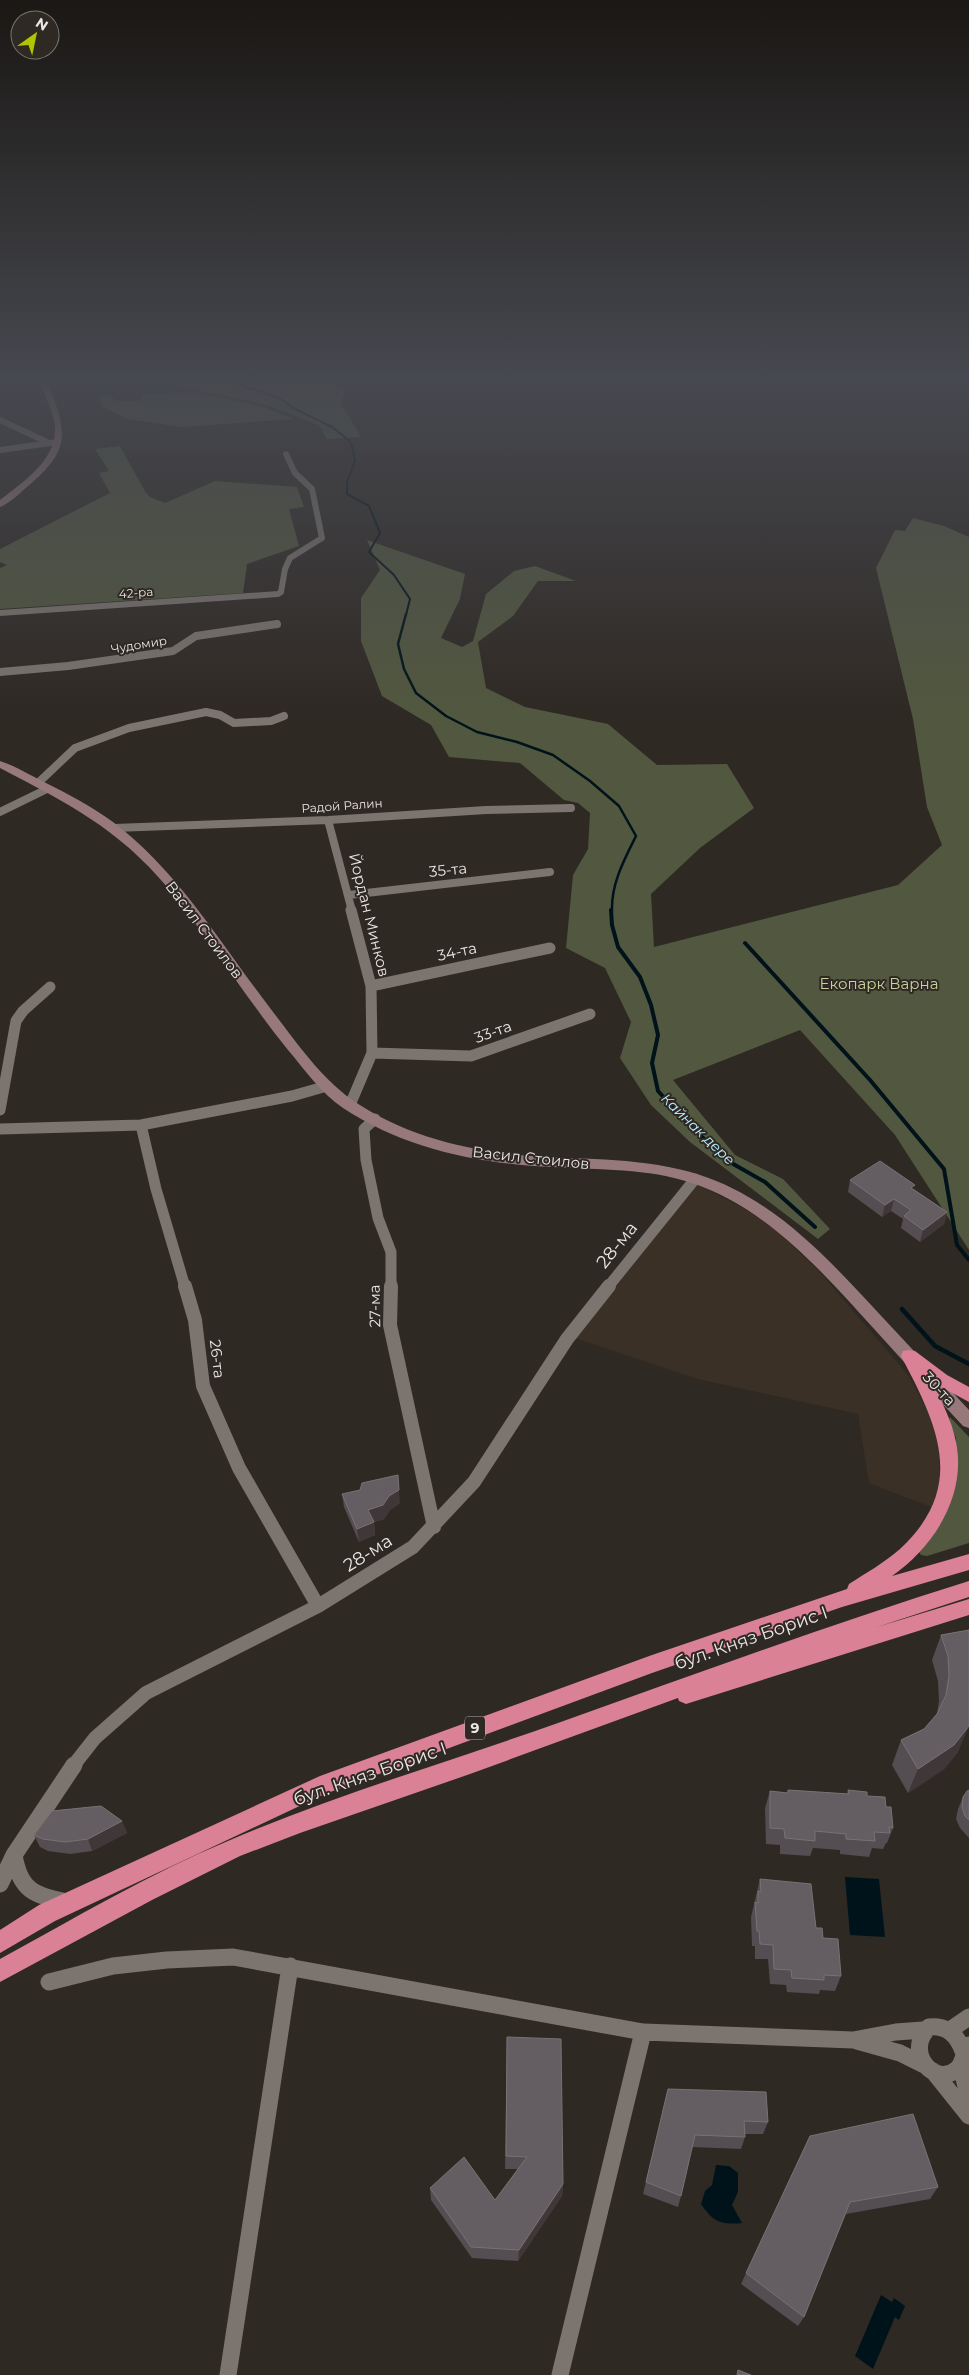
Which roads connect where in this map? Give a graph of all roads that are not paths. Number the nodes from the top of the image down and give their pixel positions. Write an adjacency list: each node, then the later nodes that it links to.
1 (13, 493): 3 (street)
2 (313, 493): 4 (street, 42-ра)
3 (0, 504)
4 (0, 613)
5 (277, 624): 6 (street, Чудомир)
6 (0, 672)
7 (284, 716): 9 (street)
8 (0, 764): 9 (street, Васил Стоилов)
9 (42, 786): 11 (street); 13 (street, Васил Стоилов)
10 (571, 808): 12 (street, Радой Ралин)
11 (0, 812)
12 (328, 820): 13 (street, Радой Ралин); 15 (street, Йордан Минков)
13 (114, 828): 21 (street, Васил Стоилов)
14 (550, 872): 15 (street, 35-та)
15 (349, 895): 17 (street, Йордан Минков)
16 (550, 948): 17 (street, 34-та)
17 (371, 986): 20 (street, Йордан Минков)
18 (50, 987): 23 (street)
19 (590, 1014): 20 (street, 33-та)
20 (372, 1053): 22 (street, Йордан Минков)
21 (327, 1086): 22 (street, Васил Стоилов); 25 (street)
22 (350, 1105): 24 (street, Васил Стоилов)
23 (0, 1110)
24 (375, 1119): 27 (street, Васил Стоилов); 31 (street, 27-ма)
25 (141, 1126): 26 (street); 35 (street, 26-та)
26 (0, 1129)
27 (695, 1179): 28 (street, Васил Стоилов); 31 (street, 28-ма)
28 (909, 1356): 29 (highway); 30 (street, 30-та); 34 (highway)
29 (969, 1395)
30 (969, 1421)
31 (434, 1527): 35 (street, 28-ма)
32 (969, 1562): 34 (highway, бул. Княз Борис I / 9)
33 (969, 1589): 37 (highway, бул. Княз Борис I / 9)
34 (842, 1599): 40 (highway, бул. Княз Борис I / 9)
35 (318, 1606): 38 (street, 28-ма)
36 (969, 1607): 37 (highway)
37 (504, 1752): 43 (highway, бул. Княз Борис I / 9)
38 (14, 1855): 39 (street, 28-ма); 40 (street)
39 (0, 1884)
40 (68, 1903): 41 (highway, бул. Княз Борис I / 9)
41 (0, 1942)
42 (290, 1966): 44 (street); 48 (street); 54 (street)
43 (0, 1970)
44 (49, 1982)
45 (969, 2017): 47 (street)
46 (923, 2030): 47 (street); 49 (street); 51 (street)
47 (950, 2030): 50 (street)
48 (643, 2032): 49 (street); 55 (street)
49 (853, 2040): 51 (street)
50 (964, 2054): 51 (street); 52 (street)
51 (930, 2069): 53 (street)
52 (969, 2099)
53 (969, 2116)
54 (228, 2375)
55 (560, 2375)

